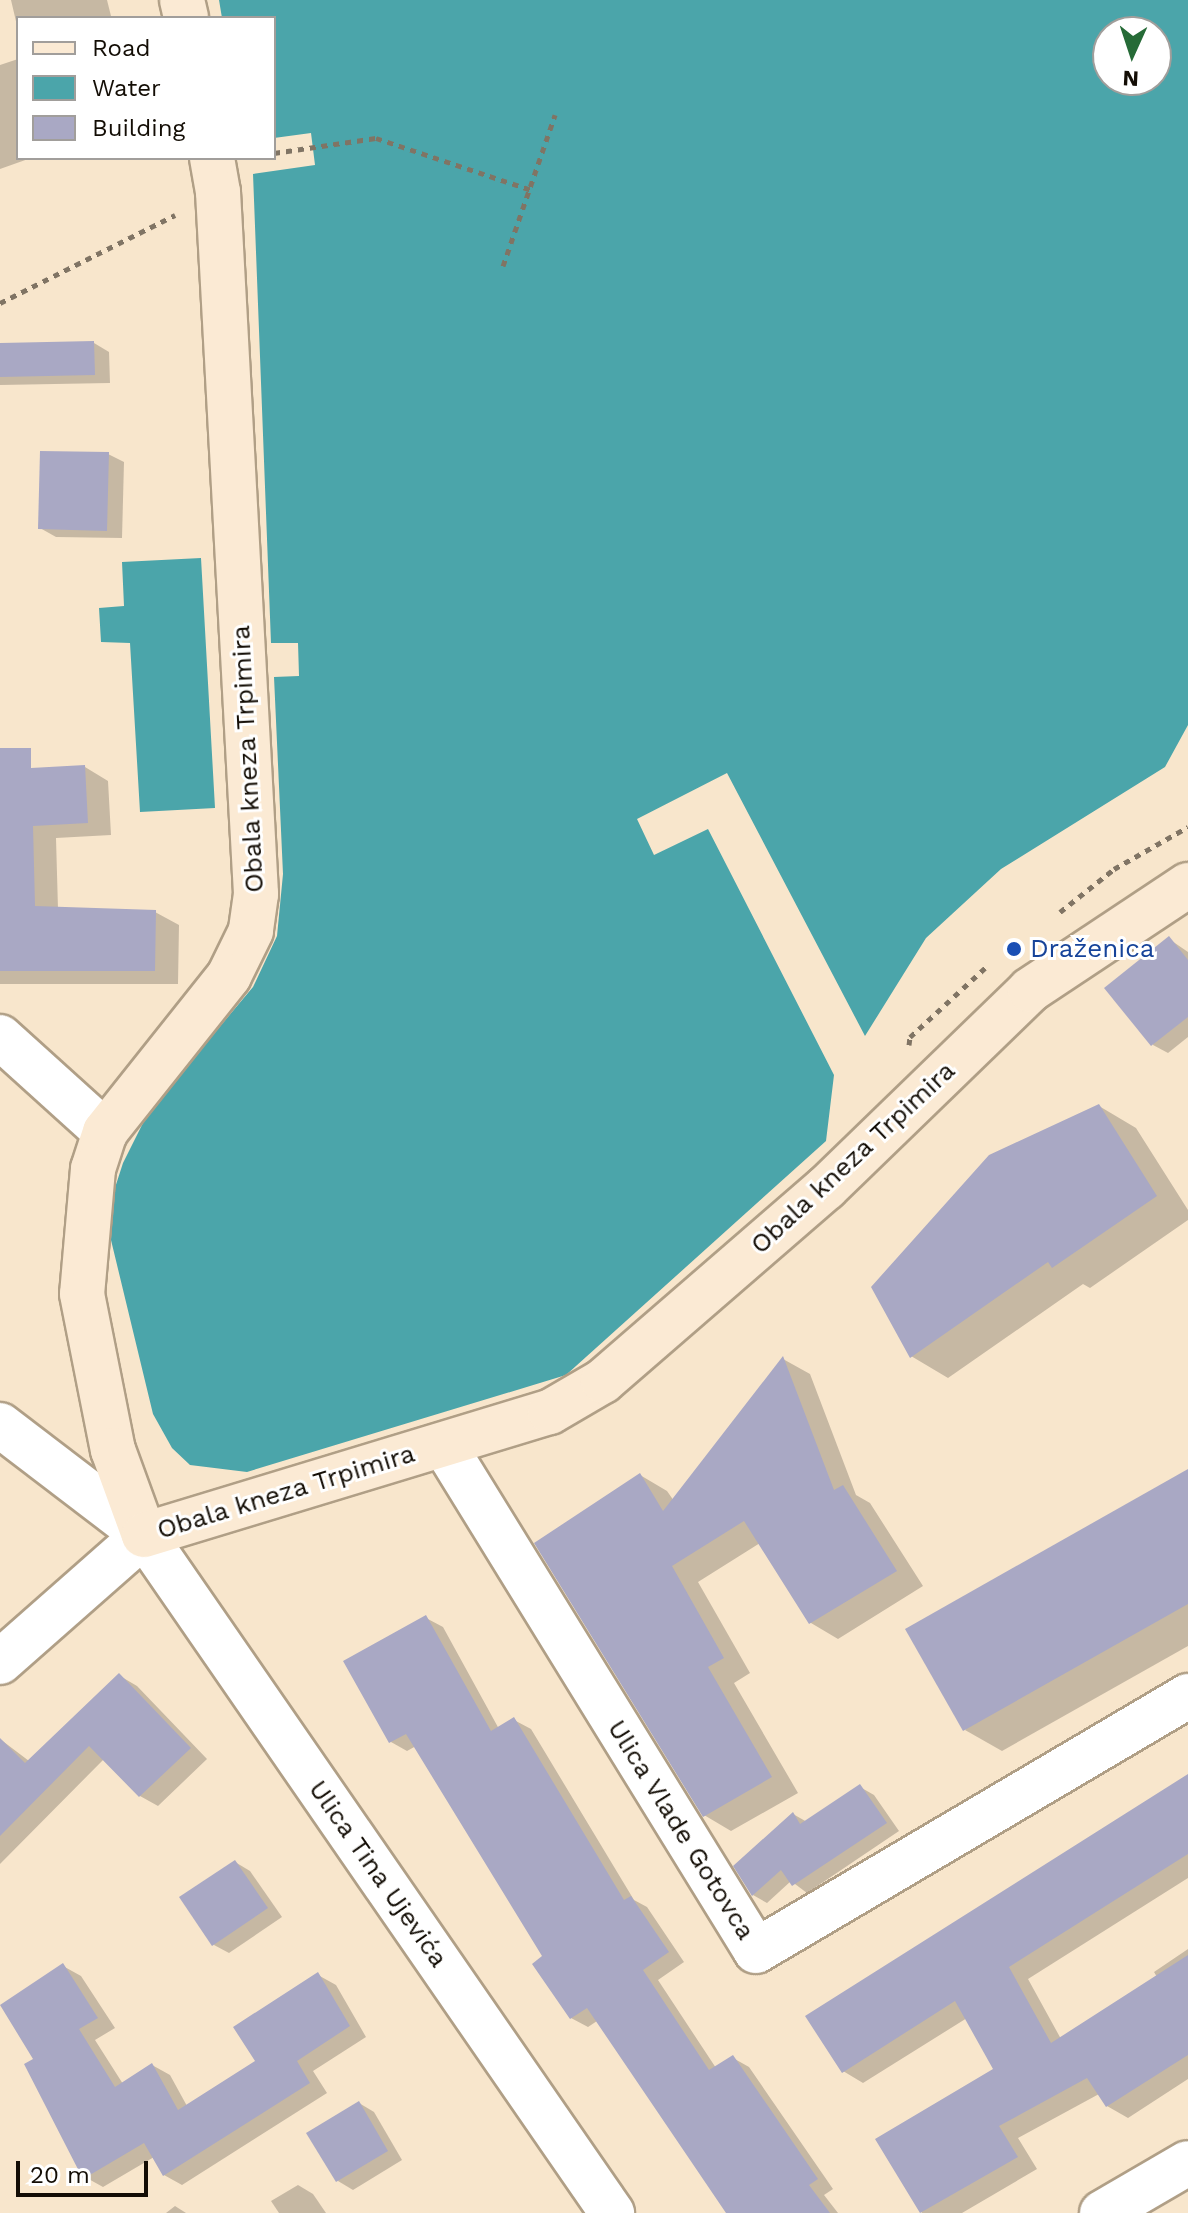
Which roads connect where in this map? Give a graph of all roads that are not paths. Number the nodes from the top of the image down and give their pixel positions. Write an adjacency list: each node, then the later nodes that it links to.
1 (215, 175): 4 (street, Obala kneza Trpimira)
2 (1188, 885): 6 (street, Obala kneza Trpimira)
3 (0, 1037): 4 (street)
4 (105, 1132): 7 (street, Obala kneza Trpimira)
5 (0, 1425): 7 (street, Ulica Tina Ujevića)
6 (444, 1445): 7 (street, Obala kneza Trpimira); 9 (street, Ulica Vlade Gotovca)
7 (144, 1535): 8 (street); 11 (street, Ulica Tina Ujevića)
8 (0, 1662)
9 (1188, 1696)
10 (1188, 2163): 12 (street)
11 (612, 2213)
12 (1102, 2213)

